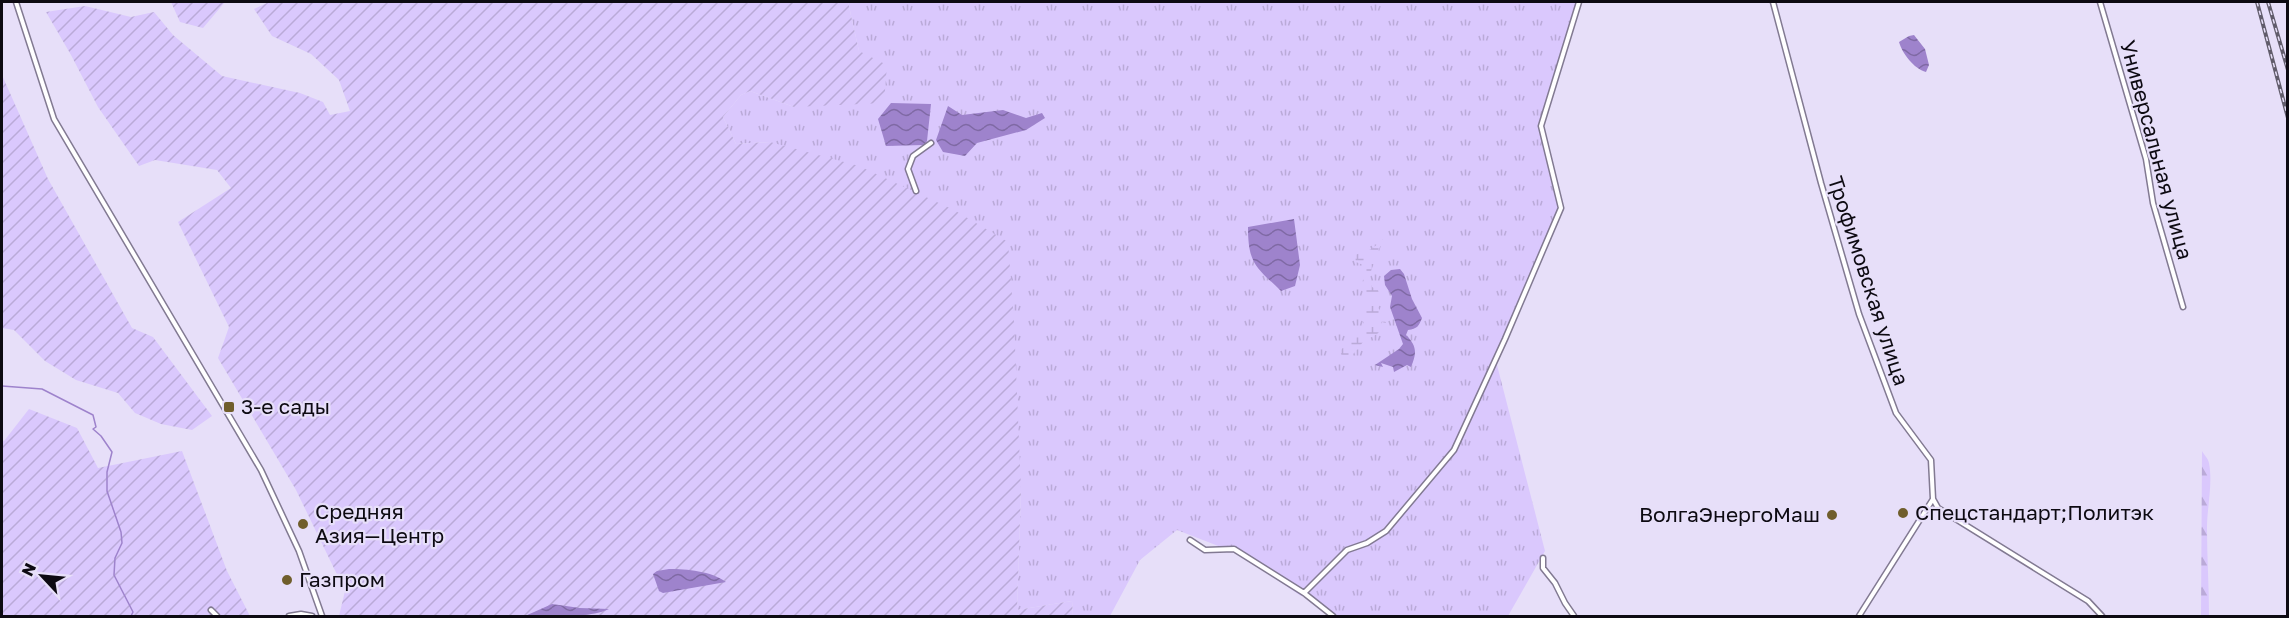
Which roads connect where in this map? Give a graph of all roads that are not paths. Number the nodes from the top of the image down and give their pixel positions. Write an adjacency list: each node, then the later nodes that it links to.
1 (16, 2): 16 (street)
2 (1579, 2): 11 (street)
3 (1773, 2): 8 (street, Трофимовская улица)
4 (2100, 2): 7 (street, Универсальная улица)
5 (931, 142): 6 (street)
6 (916, 191)
7 (2183, 307)
8 (1933, 499): 19 (street); 20 (street)
9 (1191, 540): 11 (street)
10 (1543, 558): 18 (street)
11 (1304, 593): 17 (street)
12 (211, 610): 13 (street)
13 (217, 616)
14 (289, 616): 15 (street)
15 (312, 616)
16 (322, 616)
17 (1333, 616)
18 (1575, 616)
19 (1859, 616)
20 (2102, 616)

